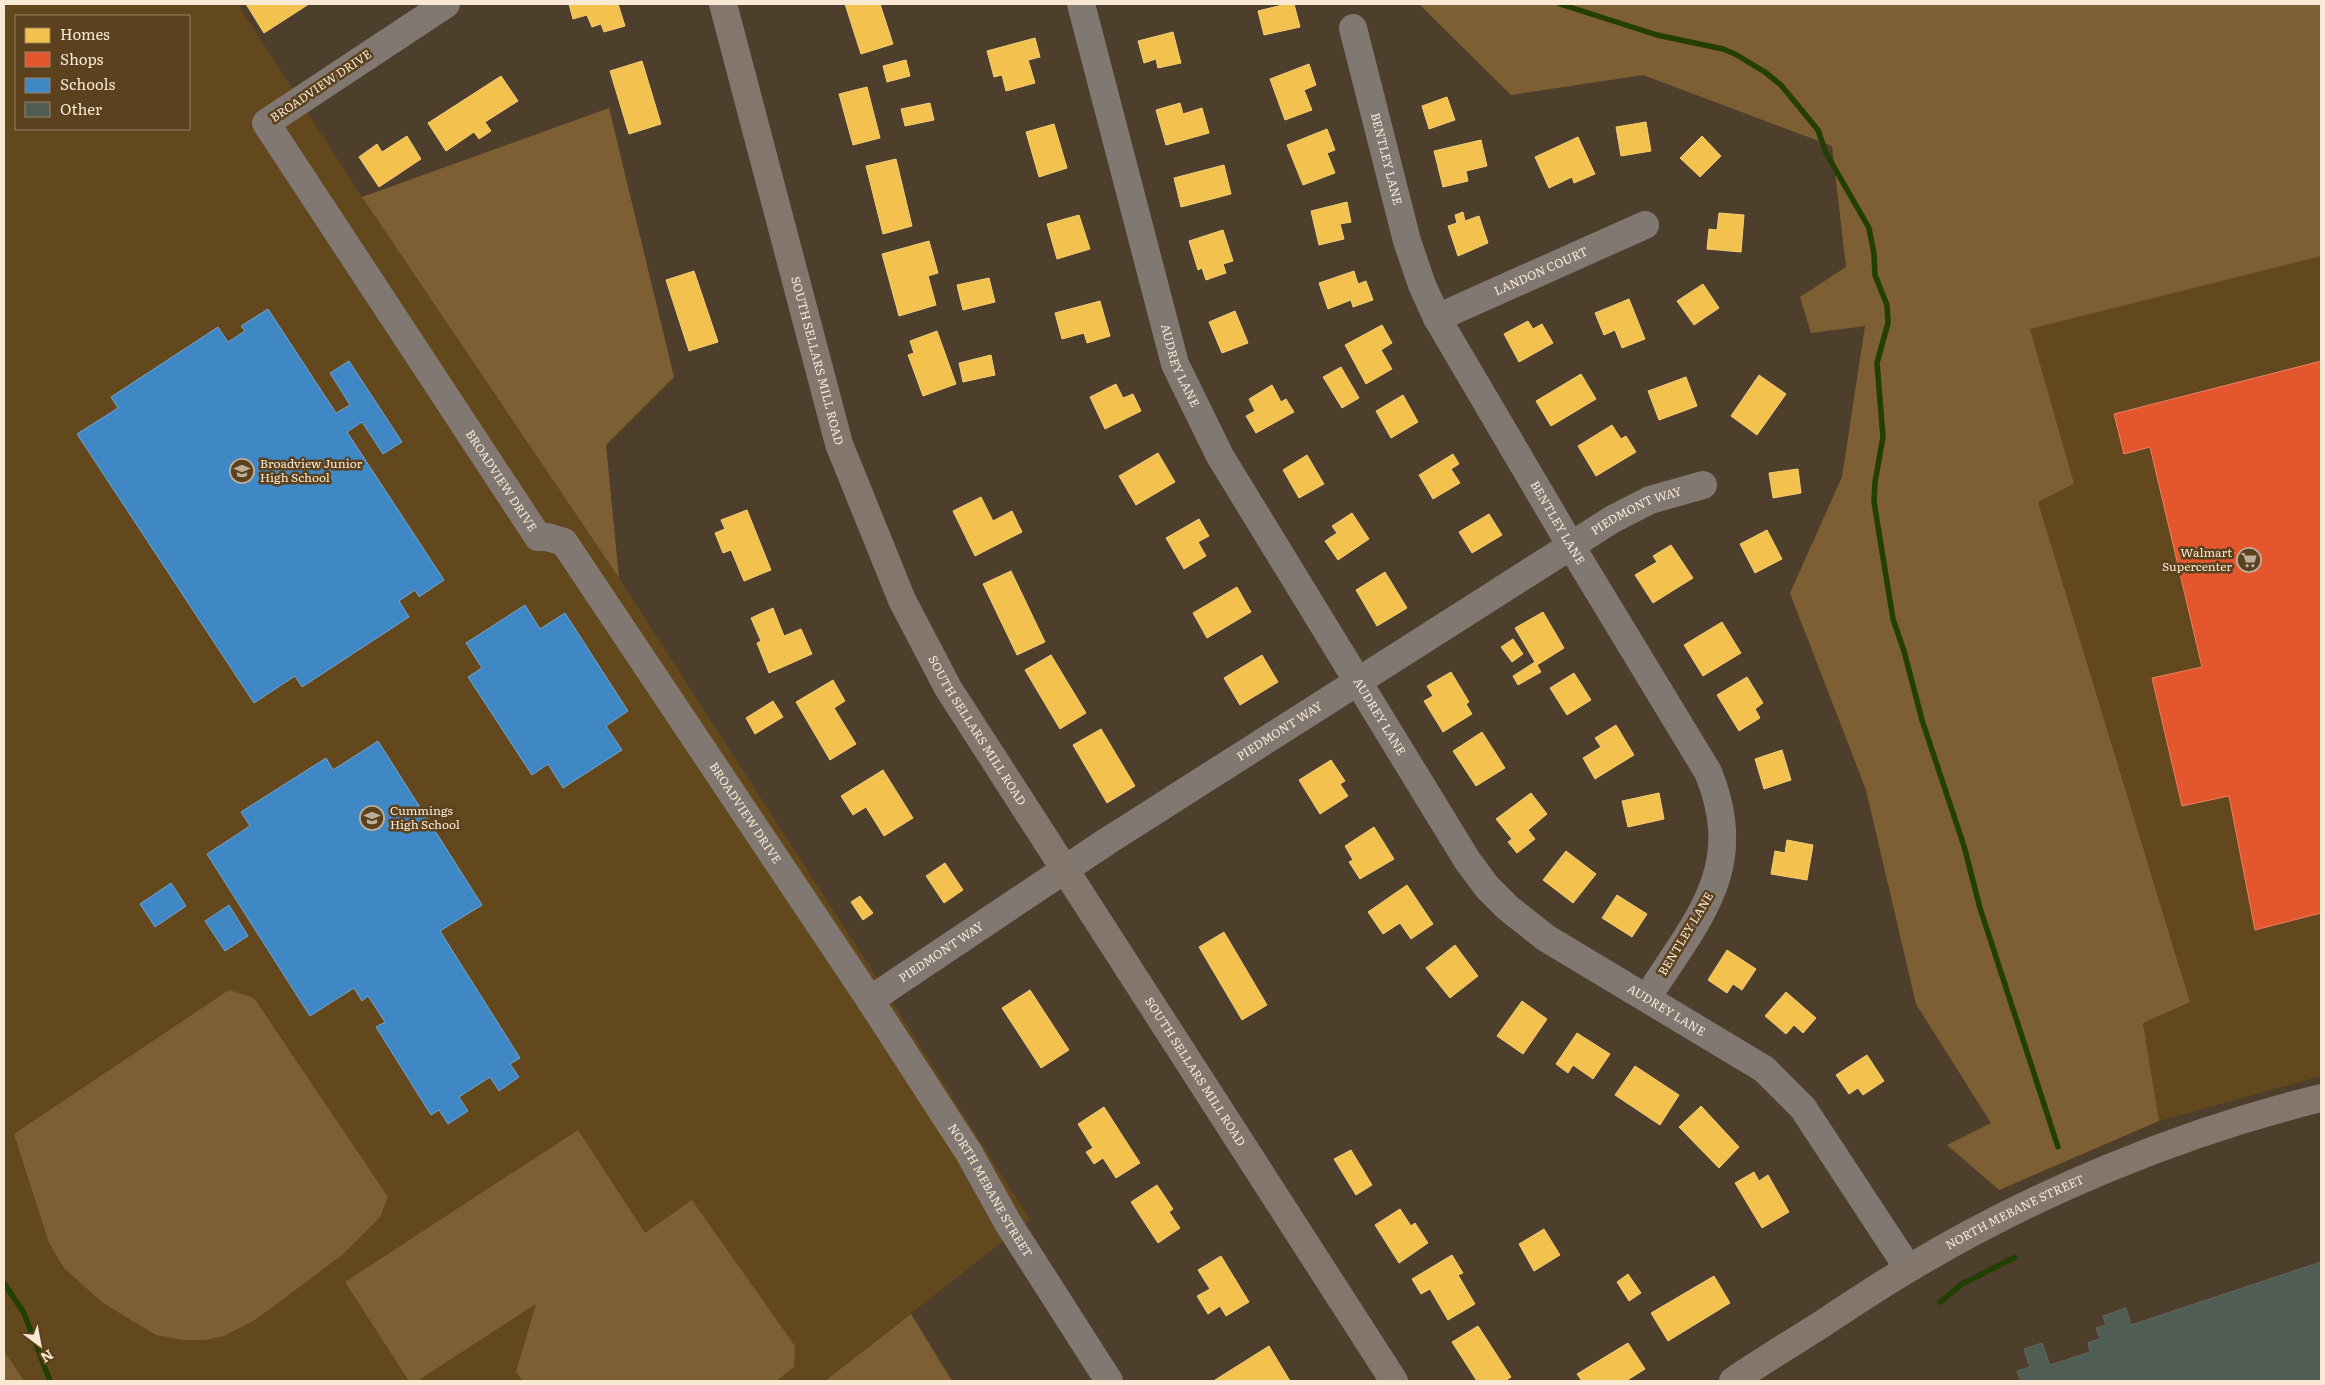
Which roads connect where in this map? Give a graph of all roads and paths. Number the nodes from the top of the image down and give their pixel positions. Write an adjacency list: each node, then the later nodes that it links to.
1 (446, 4): 12 (street, BROADVIEW DRIVE)
2 (723, 4): 10 (main road, SOUTH SELLARS MILL ROAD)
3 (1081, 4): 9 (street, AUDREY LANE)
4 (1353, 28): 6 (street, BENTLEY LANE)
5 (1645, 224): 6 (street, LANDON COURT)
6 (1437, 318): 8 (street, BENTLEY LANE)
7 (1703, 485): 8 (street, PIEDMONT WAY)
8 (1571, 546): 9 (street, PIEDMONT WAY); 11 (street, BENTLEY LANE)
9 (1358, 681): 10 (street, PIEDMONT WAY); 11 (street, AUDREY LANE)
10 (1064, 870): 12 (street, PIEDMONT WAY); 16 (main road, SOUTH SELLARS MILL ROAD)
11 (1648, 998): 14 (street, AUDREY LANE)
12 (870, 1000): 15 (street, NORTH MEBANE STREET)
13 (2321, 1098): 14 (main road, NORTH MEBANE STREET)
14 (1908, 1268): 17 (main road, NORTH MEBANE STREET)
15 (1108, 1381)
16 (1394, 1381)
17 (1733, 1381)

